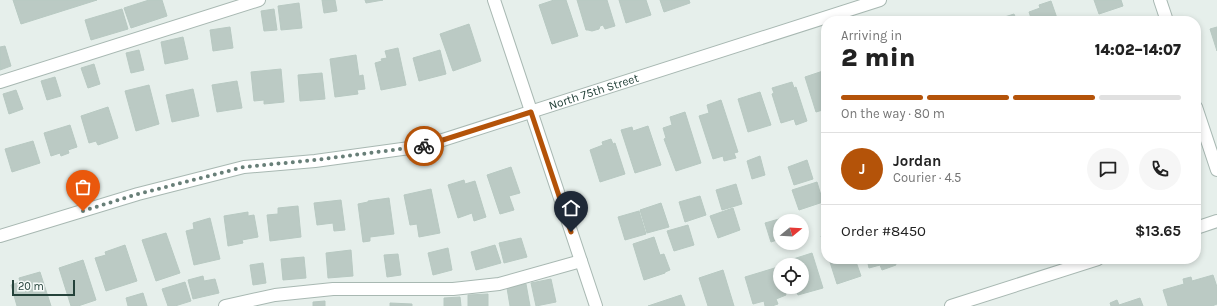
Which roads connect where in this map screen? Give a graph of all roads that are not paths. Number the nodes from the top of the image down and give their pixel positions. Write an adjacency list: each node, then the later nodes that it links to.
1 (259, 0): 8 (street)
2 (494, 0): 9 (street)
3 (880, 0): 5 (street, North 75th Street)
4 (1160, 0): 6 (street)
5 (830, 16)
6 (1165, 16)
7 (821, 19): 9 (street, North 75th Street)
8 (0, 82)
9 (531, 112): 14 (street, North 75th Street); 15 (street)
10 (1201, 122): 11 (street)
11 (1217, 170)
12 (1217, 221): 13 (street)
13 (1201, 226)
14 (0, 236)
15 (581, 261): 17 (street); 18 (street)
16 (1082, 264): 19 (street)
17 (225, 306)
18 (596, 306)
19 (951, 306)

